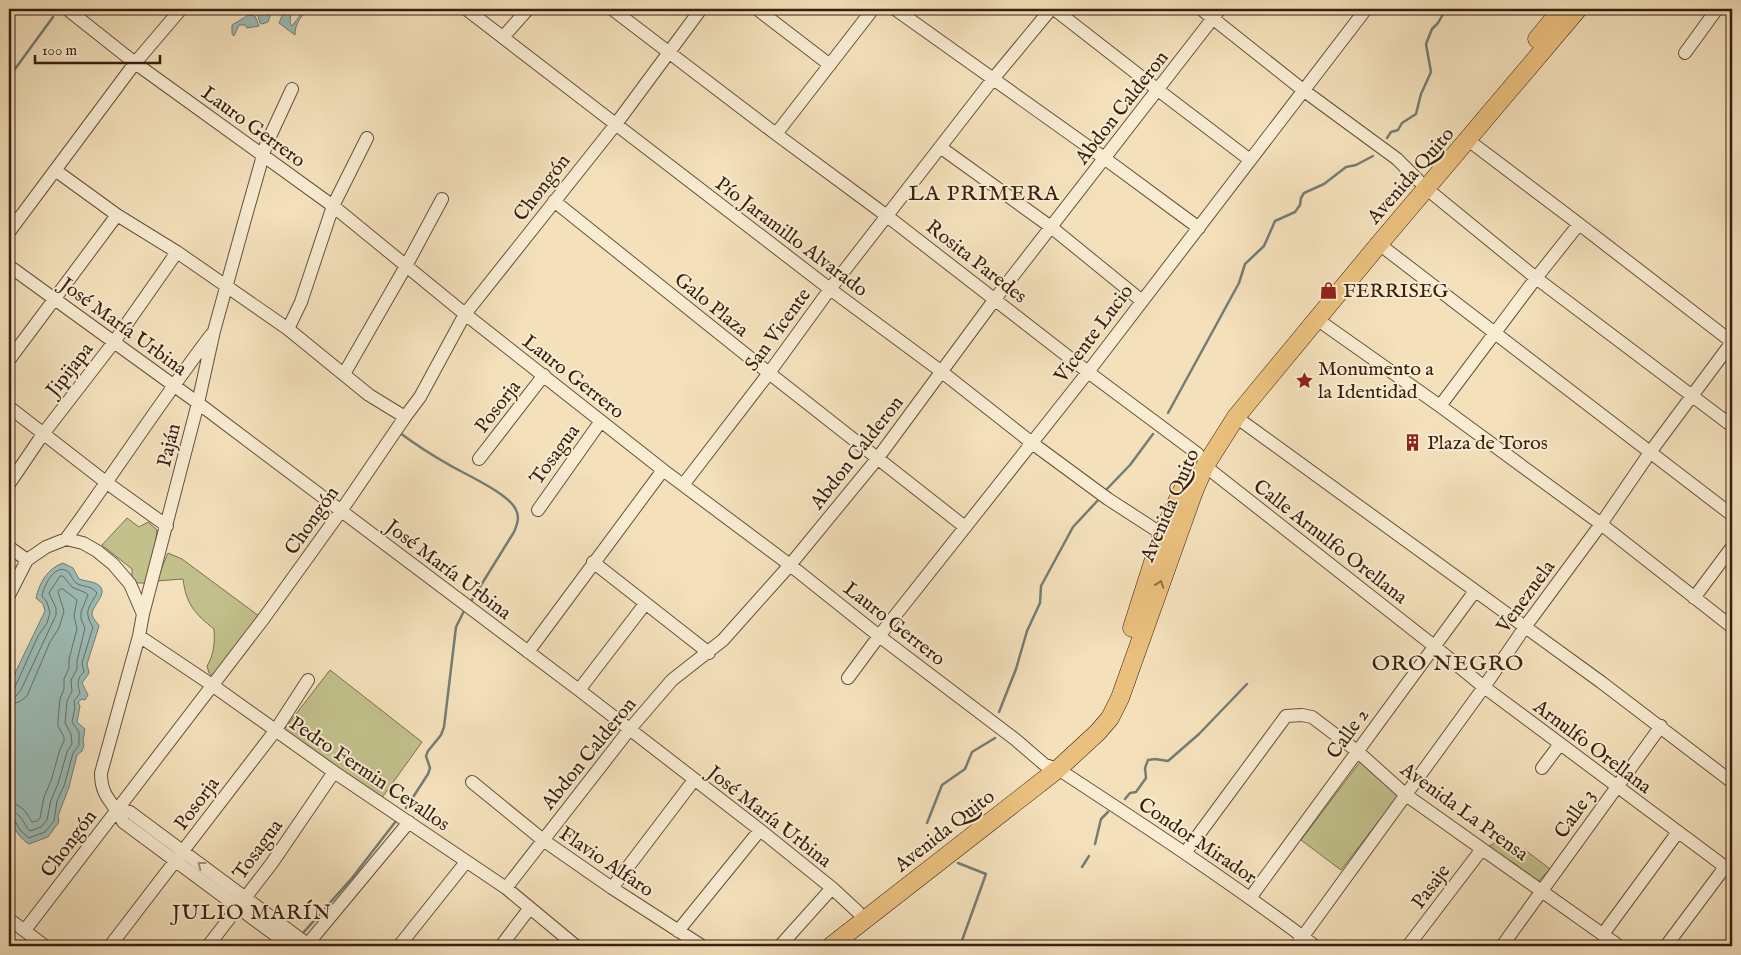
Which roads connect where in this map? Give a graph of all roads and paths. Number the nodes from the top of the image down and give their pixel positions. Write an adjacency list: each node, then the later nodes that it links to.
1 (68, 9): 20 (street, Lauro Gerrero)
2 (181, 9): 20 (street)
3 (466, 9): 17 (street, Pío Jaramillo Alvarado)
4 (528, 9): 17 (street)
5 (612, 9): 18 (street, Rosita Paredes)
6 (701, 9): 18 (street, Chongón)
7 (757, 9): 21 (street)
8 (873, 9): 21 (street)
9 (896, 9): 22 (street)
10 (1052, 9): 22 (street, San Vicente); 24 (street)
11 (1201, 9): 16 (street)
12 (1366, 9): 25 (street, Vicente Lucio)
13 (1562, 9): 35 (highway, Avenida Quito)
14 (1578, 9): 29 (highway, Avenida Quito)
15 (1717, 9): 19 (street)
16 (1217, 14): 24 (street, Abdon Calderon); 25 (street)
17 (503, 37): 26 (street, Pío Jaramillo Alvarado)
18 (668, 52): 26 (street, Chongón); 27 (street, Rosita Paredes)
19 (1685, 53)
20 (135, 63): 31 (street, Lauro Gerrero); 34 (street)
21 (830, 65): 27 (street)
22 (993, 79): 30 (street, San Vicente); 32 (street)
23 (292, 89): 31 (street, Paján)
24 (1158, 90): 32 (street, Abdon Calderon); 33 (street)
25 (1303, 90): 33 (street, Vicente Lucio); 35 (street)
26 (616, 124): 37 (street, Chongón); 51 (street, Pío Jaramillo Alvarado)
27 (776, 134): 40 (street, Rosita Paredes)
28 (367, 138): 38 (street)
29 (1468, 140): 35 (highway, Avenida Quito); 41 (street)
30 (940, 147): 40 (street, San Vicente); 42 (street)
31 (264, 155): 38 (street, Lauro Gerrero); 50 (street, Paján)
32 (1104, 158): 42 (street, Abdon Calderon); 43 (street)
33 (1250, 160): 43 (street, Vicente Lucio)
34 (56, 170): 39 (street); 44 (street)
35 (1423, 185): 45 (highway, Avenida Quito); 49 (street); 82 (highway, Avenida Quito)
36 (442, 199): 48 (street)
37 (554, 201): 55 (street, Chongón); 65 (street, Galo Plaza)
38 (333, 206): 48 (street, Lauro Gerrero); 57 (street)
39 (117, 215): 46 (street); 52 (street)
40 (887, 216): 51 (street, San Vicente); 53 (street, Rosita Paredes)
41 (1579, 224): 49 (street); 61 (street)
42 (1050, 227): 53 (street, Abdon Calderon); 54 (street)
43 (1199, 228): 54 (street, Vicente Lucio)
44 (9, 232)
45 (1379, 244): 56 (highway, Avenida Quito); 59 (street)
46 (177, 252): 50 (street); 60 (street, Jipijapa)
47 (9, 266): 52 (street, José María Urbina)
48 (406, 266): 55 (street, Lauro Gerrero); 66 (street)
49 (1536, 278): 59 (street); 69 (street)
50 (226, 287): 57 (street); 58 (street, Paján)
51 (830, 289): 63 (street, Pío Jaramillo Alvarado); 65 (street, San Vicente)
52 (54, 299): 60 (street, José María Urbina); 62 (street)
53 (995, 299): 63 (street, Abdon Calderon); 64 (street, Rosita Paredes)
54 (1142, 301): 64 (street, Vicente Lucio)
55 (465, 314): 67 (street, Lauro Gerrero); 73 (street, Chongón)
56 (1318, 320): 71 (street); 74 (highway, Avenida Quito)
57 (288, 329): 66 (street)
58 (214, 331): 68 (street); 70 (street, Paján)
59 (1494, 333): 71 (street); 79 (street)
60 (114, 342): 68 (street, José María Urbina); 77 (street, Jipijapa)
61 (1732, 342): 69 (street, Venezuela)
62 (9, 360)
63 (942, 372): 78 (street, Pío Jaramillo Alvarado); 81 (street, Abdon Calderon)
64 (1088, 372): 78 (street, Vicente Lucio); 82 (street, Rosita Paredes)
65 (769, 373): 81 (street, Galo Plaza); 86 (street, San Vicente)
66 (344, 374): 73 (street)
67 (544, 376): 75 (street, Lauro Gerrero); 80 (street, Posorja)
68 (173, 385): 70 (street, José María Urbina); 84 (street)
69 (1692, 394): 76 (street); 79 (street, Venezuela)
70 (198, 403): 88 (street, José María Urbina); 91 (street, Paján)
71 (1440, 406): 90 (street)
72 (9, 407): 77 (street)
73 (405, 417): 88 (street, Chongón)
74 (1236, 417): 82 (highway, Avenida Quito); 100 (street)
75 (602, 421): 83 (street, Lauro Gerrero); 87 (street, Tosagua)
76 (1732, 426)
77 (43, 434): 84 (street); 85 (street, Jipijapa)
78 (1032, 443): 92 (street, Vicente Lucio); 93 (street, Pío Jaramillo Alvarado)
79 (1651, 451): 89 (street); 90 (street, Venezuela)
80 (479, 459)
81 (877, 459): 92 (street, Galo Plaza); 99 (street, Abdon Calderon)
82 (1201, 460): 93 (highway, Avenida Quito); 109 (street, Calle Arnulfo Orellana); 122 (highway, Avenida Quito, one-way to 82)
83 (663, 470): 86 (street, Lauro Gerrero); 98 (street)
84 (107, 483): 91 (street); 94 (street)
85 (9, 484)
86 (684, 485): 99 (street, Lauro Gerrero)
87 (538, 510)
88 (341, 511): 110 (street, José María Urbina); 114 (street, Chongón)
89 (1732, 516)
90 (1601, 524): 102 (street); 105 (street, Venezuela)
91 (166, 526): 104 (street, Paján)
92 (965, 527): 108 (street, Vicente Lucio)
93 (1162, 534): 122 (highway, Avenida Quito)
94 (66, 539): 97 (street); 104 (street)
95 (9, 547): 97 (street)
96 (1732, 547): 102 (street)
97 (27, 560): 101 (street)
98 (593, 562): 103 (street); 110 (street)
99 (790, 565): 108 (street, Lauro Gerrero); 111 (street, Abdon Calderon)
100 (1475, 591): 105 (street); 109 (street, Calle 2)
101 (9, 595)
102 (1694, 598): 106 (street)
103 (645, 604): 111 (street); 116 (street)
104 (143, 614): 107 (street, Paján)
105 (1525, 627): 115 (street, Venezuela); 117 (street)
106 (1732, 627)
107 (139, 636): 114 (street, Pedro Fermin Cevallos); 130 (street, Paján)
108 (879, 636): 112 (street, Vicente Lucio); 122 (street, Lauro Gerrero)
109 (1434, 646): 115 (street, Arnulfo Orellana); 121 (street, Calle 2)
110 (528, 652): 116 (street, José María Urbina)
111 (709, 653): 118 (street, Abdon Calderon)
112 (848, 678)
113 (308, 680): 119 (street, Posorja)
114 (212, 685): 119 (street, Pedro Fermin Cevallos); 130 (street, Chongón)
115 (1484, 687): 120 (street, Arnulfo Orellana); 129 (street, Venezuela)
116 (579, 690): 118 (street, José María Urbina)
117 (1660, 726): 127 (street); 128 (street, Calle 3)
118 (629, 730): 125 (street, José María Urbina); 134 (street, Abdon Calderon)
119 (275, 731): 124 (street, Pedro Fermin Cevallos); 137 (street, Posorja)
120 (1560, 744): 123 (street); 128 (street, Arnulfo Orellana)
121 (1357, 751): 129 (street, Avenida La Prensa); 136 (street, Avenida La Prensa); 144 (street, Calle 2)
122 (1052, 767): 136 (street, Condor Mirador); 147 (highway, Avenida Quito); 154 (highway, Avenida Quito)
123 (1542, 768)
124 (334, 772): 131 (street, Pedro Fermin Cevallos); 145 (street, Tosagua)
125 (694, 780): 132 (street, José María Urbina); 141 (street)
126 (472, 782): 134 (street, Flavio Alfaro)
127 (1732, 782)
128 (1616, 787): 133 (street, Arnulfo Orellana); 143 (street, Calle 3)
129 (1406, 795): 135 (street, Avenida La Prensa); 152 (street, Venezuela)
130 (117, 810): 137 (street); 149 (street, Chongón)
131 (409, 822): 138 (street, Pedro Fermin Cevallos); 158 (street)
132 (760, 830): 142 (street, José María Urbina); 150 (street)
133 (1678, 832): 139 (street, Arnulfo Orellana); 151 (street)
134 (543, 840): 140 (street, Abdon Calderon); 141 (street, Flavio Alfaro)
135 (1482, 849): 143 (street, Avenida La Prensa); 166 (street, Pasaje)
136 (1185, 853): 144 (street, Condor Mirador)
137 (179, 856): 145 (street); 155 (street, Posorja)
138 (466, 862): 140 (street, Pedro Fermin Cevallos); 159 (street)
139 (1729, 870): 169 (street)
140 (506, 888): 146 (street, Pedro Fermin Cevallos)
141 (612, 888): 150 (street, Flavio Alfaro)
142 (832, 888): 147 (street, José María Urbina); 163 (street)
143 (1542, 891): 151 (street, Avenida La Prensa); 167 (street, Calle 3)
144 (1250, 898): 152 (street, Condor Mirador)
145 (241, 902): 156 (street, Tosagua); 157 (street); 158 (street)
146 (529, 909): 160 (street); 161 (street, Pedro Fermin Cevallos)
147 (858, 912): 164 (highway, Avenida Quito)
148 (9, 919): 149 (street)
149 (25, 930): 153 (street)
150 (678, 931): 162 (street, Flavio Alfaro)
151 (1603, 934): 168 (street, Avenida La Prensa)
152 (1300, 942): 165 (street, Condor Mirador)
153 (40, 945)
154 (835, 945)
155 (110, 946)
156 (208, 946)
157 (290, 946)
158 (308, 946)
159 (399, 946)
160 (501, 946)
161 (576, 946)
162 (702, 946)
163 (780, 946)
164 (817, 946)
165 (1315, 946)
166 (1408, 946)
167 (1502, 946)
168 (1619, 946)
169 (1666, 946)

